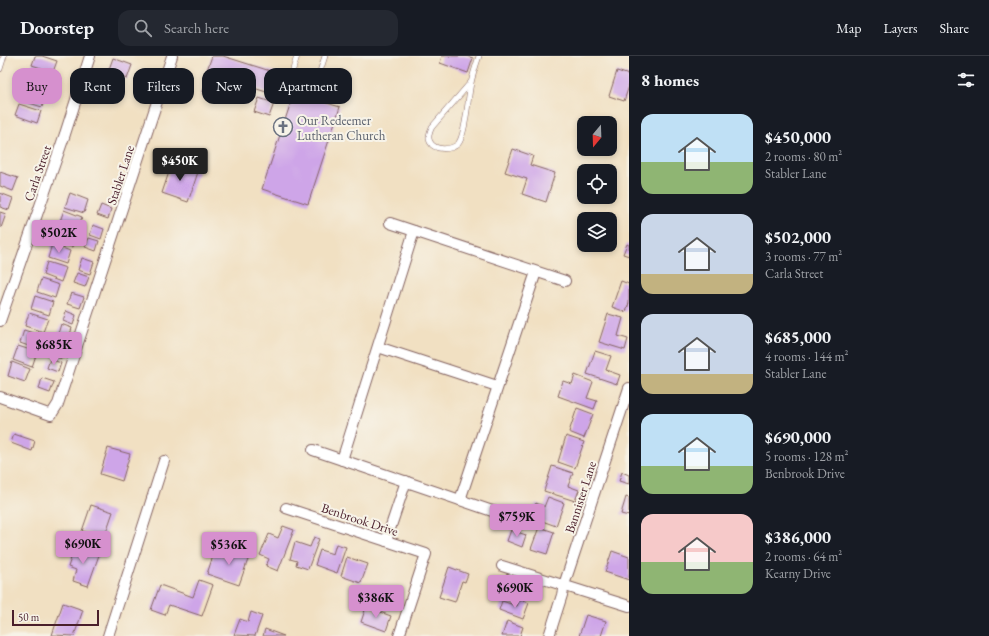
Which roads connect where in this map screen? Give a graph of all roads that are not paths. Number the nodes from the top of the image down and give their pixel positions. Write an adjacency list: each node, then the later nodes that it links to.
1 (4, 56): 7 (lane)
2 (90, 56): 13 (street, Carla Street)
3 (172, 56): 17 (street, Stabler Lane)
4 (297, 56): 5 (lane)
5 (325, 56)
6 (479, 56): 8 (lane)
7 (0, 69)
8 (471, 82): 8 (lane)
9 (390, 223): 10 (street)
10 (414, 231): 11 (street); 14 (street)
11 (536, 272): 12 (street); 15 (street)
12 (564, 282)
13 (0, 321)
14 (378, 347): 15 (street); 19 (street)
15 (497, 386): 22 (street)
16 (629, 388): 27 (street, Bannister Lane)
17 (0, 397)
18 (313, 450): 19 (street)
19 (342, 460): 21 (street)
20 (164, 461): 29 (street)
21 (406, 481): 22 (street); 25 (street)
22 (460, 500): 24 (street)
23 (286, 508): 25 (street, Benbrook Drive)
24 (501, 514)
25 (386, 541): 30 (street, Benbrook Drive)
26 (502, 566): 27 (street)
27 (564, 586): 28 (street); 31 (street, Bannister Lane)
28 (629, 606)
29 (108, 636)
30 (399, 636)
31 (549, 636)

